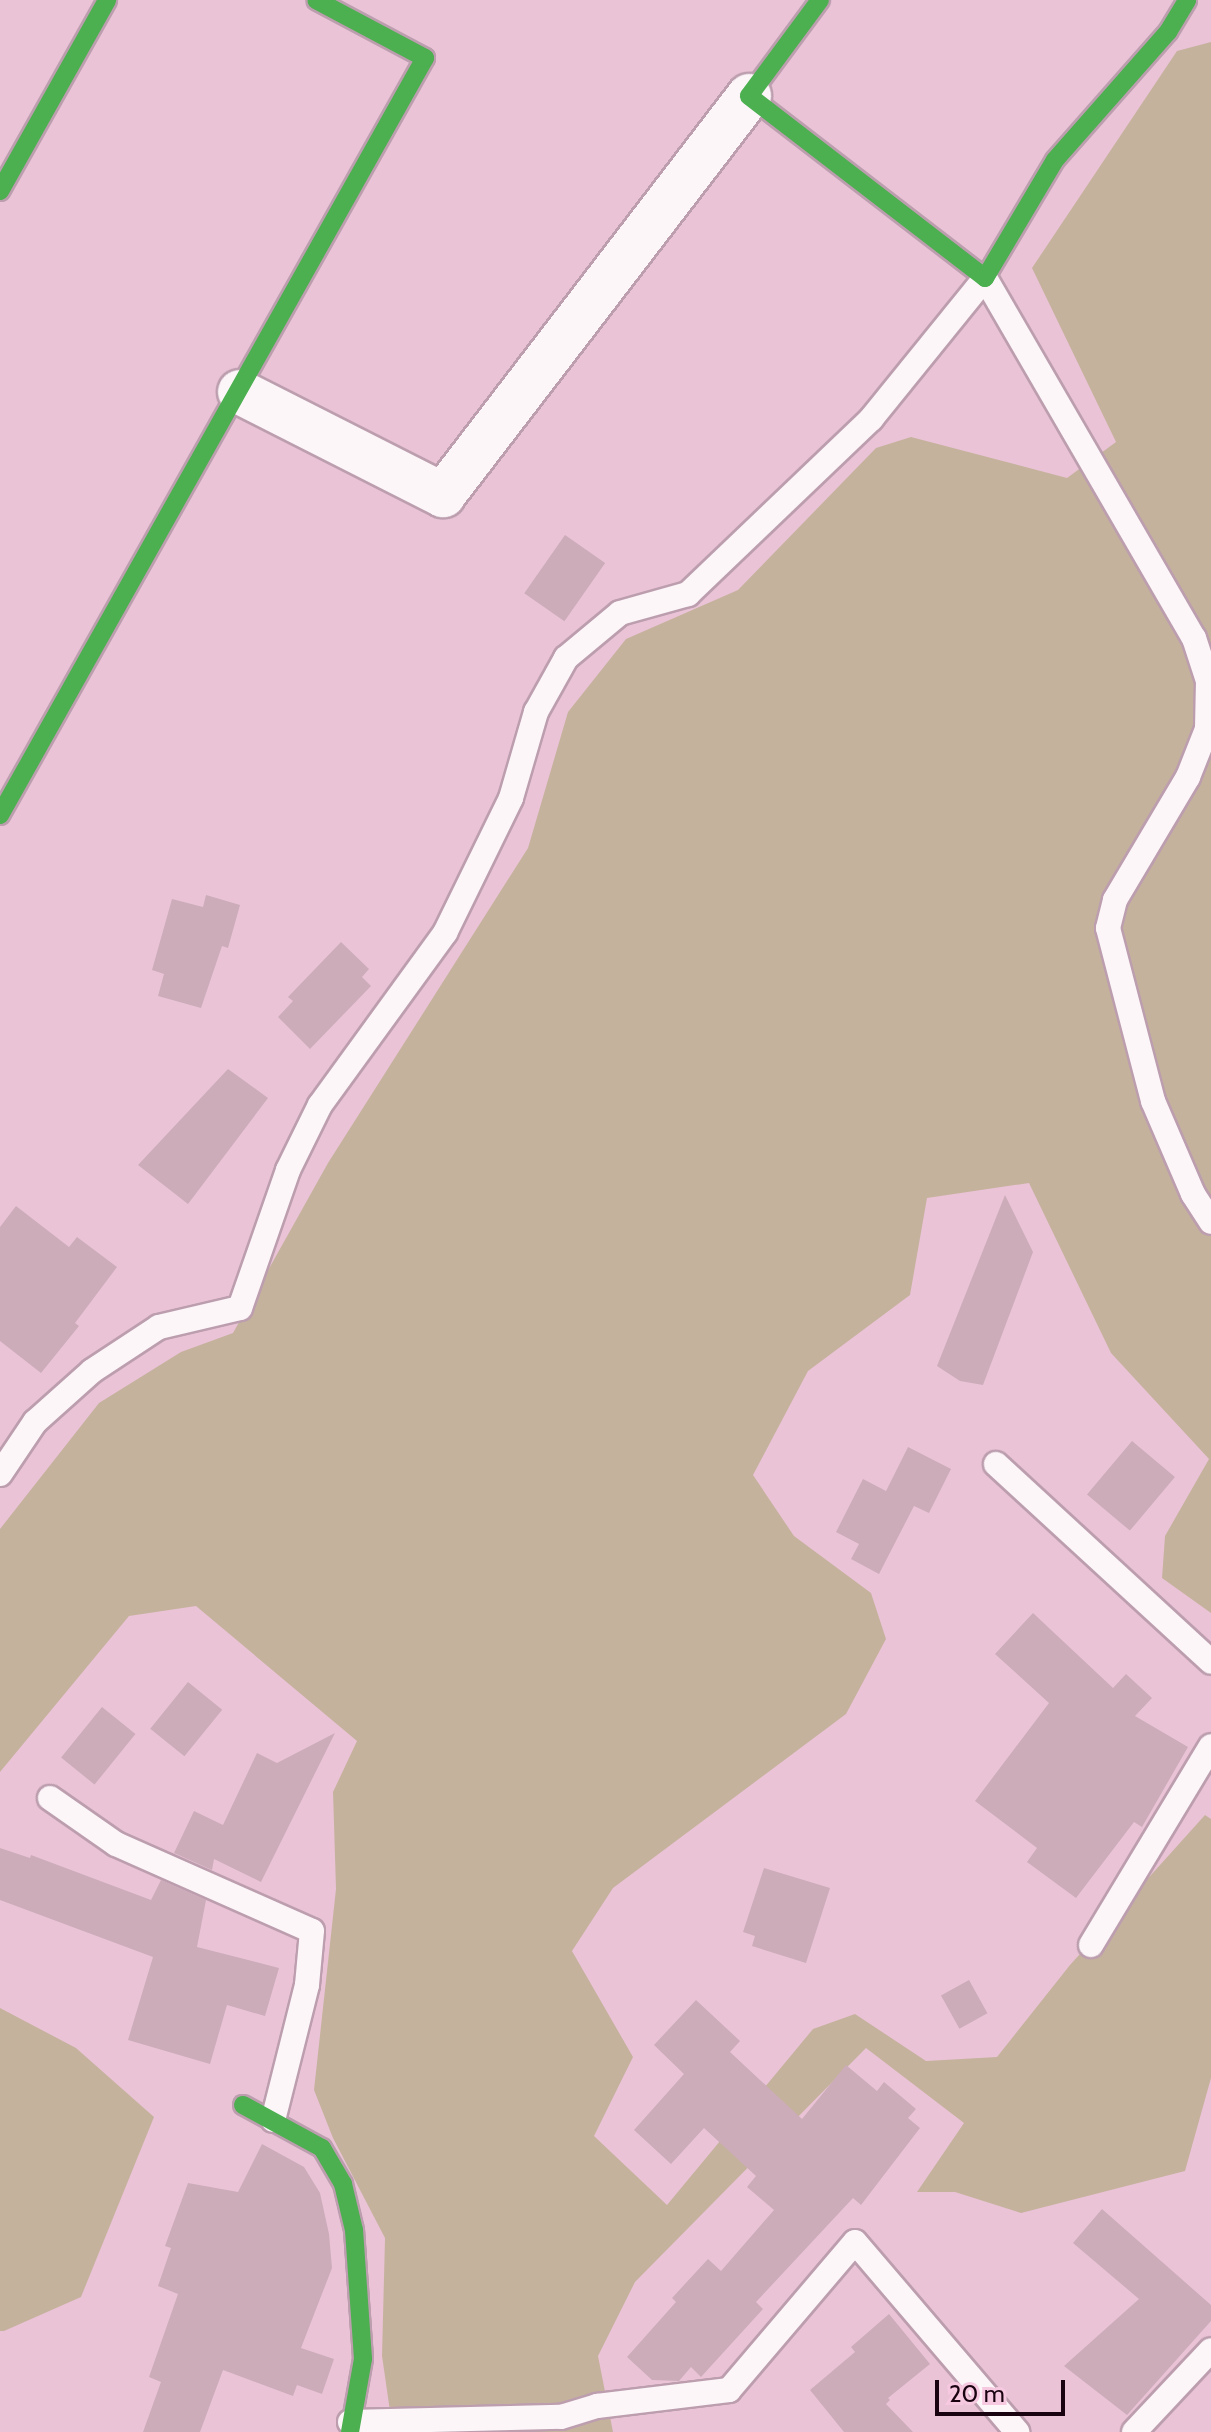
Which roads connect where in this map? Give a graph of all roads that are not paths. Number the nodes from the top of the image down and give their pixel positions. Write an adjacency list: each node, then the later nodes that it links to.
1 (107, 0): 6 (street)
2 (316, 0): 8 (street)
3 (820, 0): 5 (street)
4 (1187, 0): 7 (street)
5 (749, 96): 7 (street); 8 (street)
6 (0, 191)
7 (985, 278): 10 (lane); 12 (lane)
8 (240, 392): 9 (street)
9 (0, 815)
10 (1211, 1222)
11 (996, 1464): 13 (lane)
12 (0, 1474)
13 (1211, 1662)
14 (1211, 1746): 16 (lane)
15 (50, 1798): 18 (lane)
16 (1091, 1945)
17 (243, 2105): 18 (street)
18 (273, 2120): 20 (street)
19 (1211, 2350): 22 (lane)
20 (350, 2427): 21 (lane)
21 (1017, 2432)
22 (1134, 2432)

